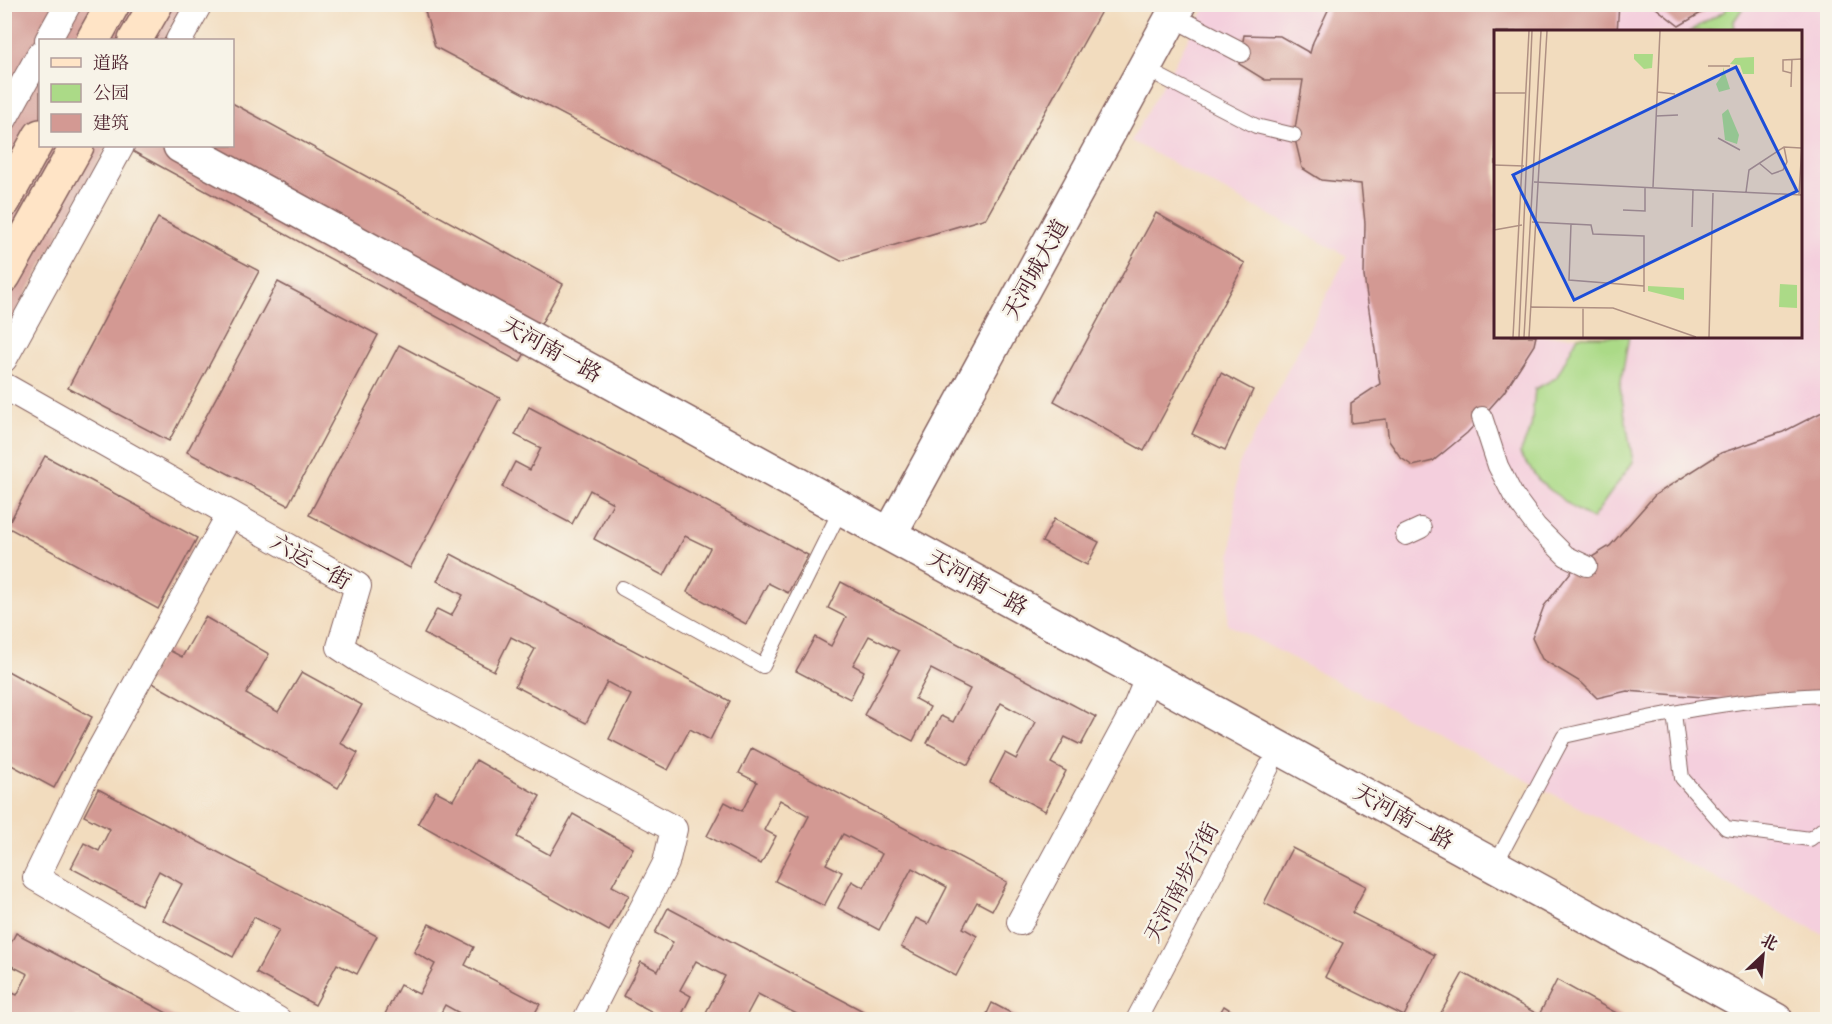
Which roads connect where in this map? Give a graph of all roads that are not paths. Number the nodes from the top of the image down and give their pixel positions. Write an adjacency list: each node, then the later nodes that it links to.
1 (68, 4): 6 (street)
2 (113, 4): 7 (main road)
3 (156, 4): 8 (main road)
4 (199, 4): 9 (street)
5 (1175, 10): 10 (street); 12 (street, 天河城大道)
6 (49, 39)
7 (94, 39)
8 (136, 39)
9 (180, 39)
10 (1241, 52)
11 (39, 56): 13 (street)
12 (1144, 68): 14 (lane); 26 (street, 天河城大道)
13 (4, 119)
14 (1294, 135)
15 (39, 138): 19 (main road)
16 (76, 147): 20 (main road)
17 (120, 147): 21 (street)
18 (182, 147): 24 (street, 天河南一路)
19 (4, 201)
20 (4, 276)
21 (4, 359)
22 (4, 386): 25 (street, 六运一街)
23 (1482, 417): 27 (street)
24 (842, 507): 26 (street, 天河南一路); 28 (lane)
25 (230, 514): 36 (street); 37 (street, 六运一街)
26 (890, 534): 29 (street, 天河南一路)
27 (1587, 566)
28 (622, 588)
29 (1149, 676): 34 (street, 天河南一路); 35 (street)
30 (1827, 695): 31 (lane)
31 (1674, 713): 33 (lane); 34 (lane)
32 (1269, 767): 38 (street, 天河南步行街)
33 (1827, 825)
34 (1495, 865): 39 (street, 天河南一路)
35 (1020, 922)
36 (278, 1020)
37 (586, 1020)
38 (1136, 1020)
39 (1776, 1020)

